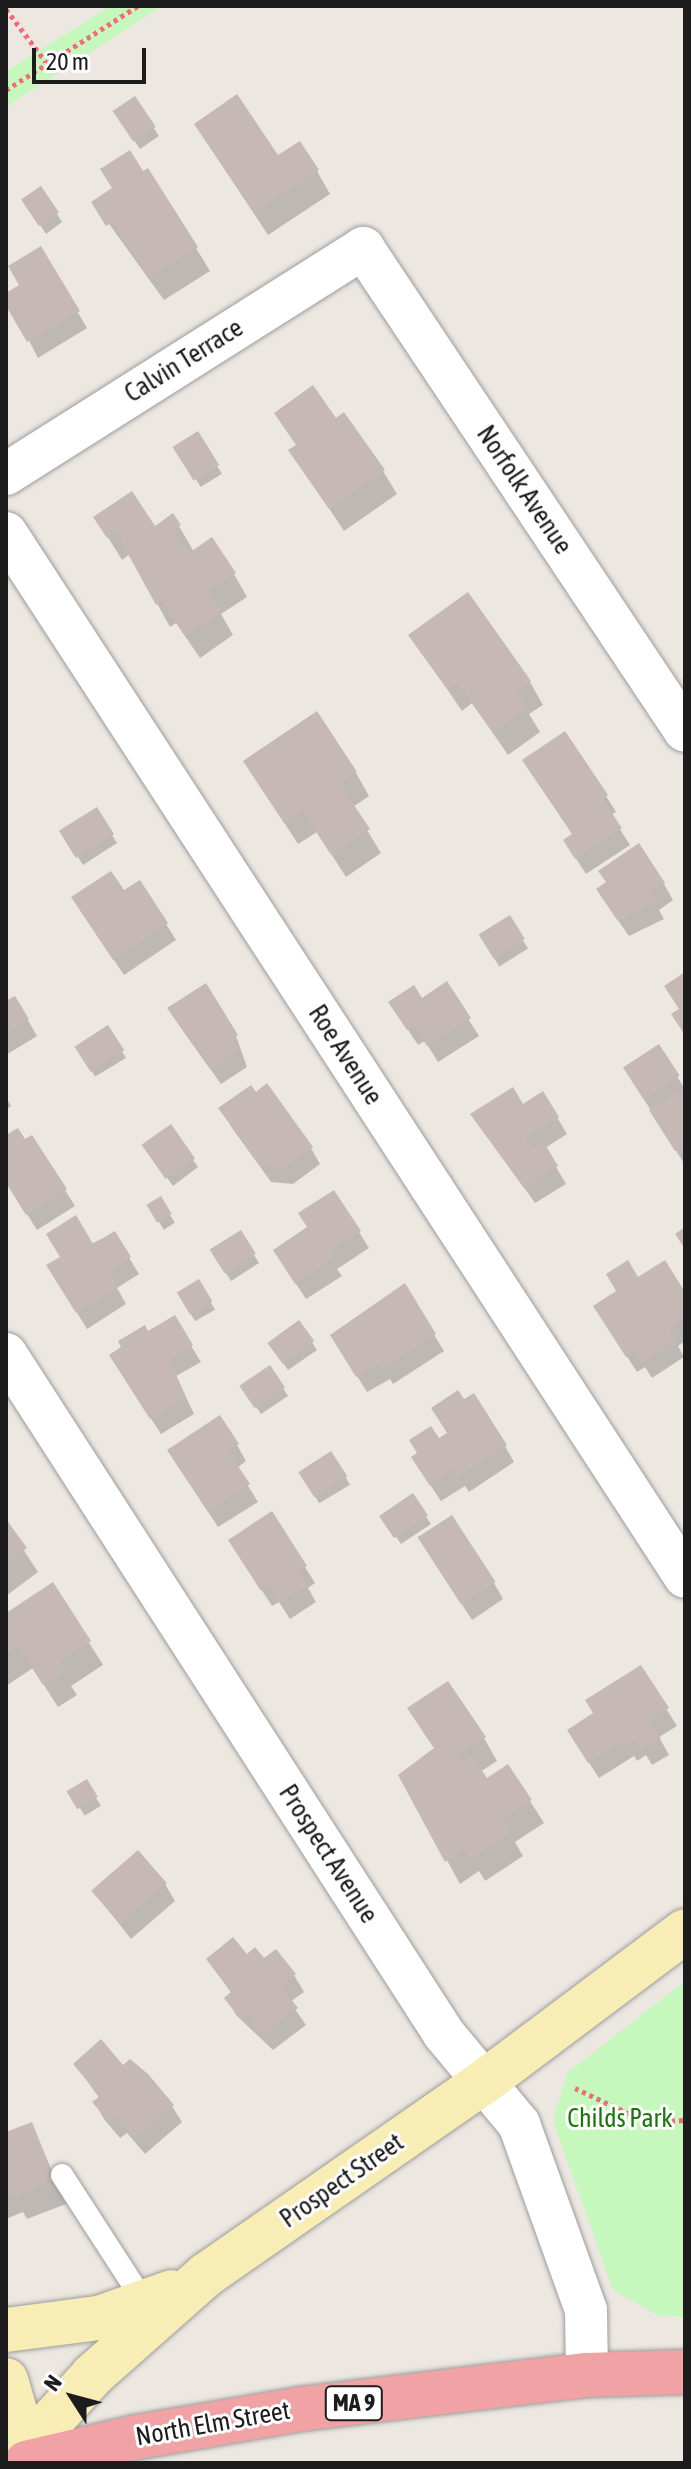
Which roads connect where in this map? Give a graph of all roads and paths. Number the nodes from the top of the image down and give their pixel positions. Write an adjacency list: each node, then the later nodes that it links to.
1 (138, 6): 3 (path)
2 (6, 9): 3 (path)
3 (46, 62): 4 (path)
4 (6, 89)
5 (363, 248): 6 (street, Calvin Terrace); 8 (street, Norfolk Avenue)
6 (6, 474)
7 (6, 533): 10 (street, Roe Avenue)
8 (685, 731)
9 (6, 1354): 12 (street, Prospect Avenue)
10 (685, 1577)
11 (685, 1931): 12 (main road, Prospect Street)
12 (484, 2082): 16 (main road, Prospect Street); 20 (street, Prospect Avenue)
13 (575, 2088): 14 (path)
14 (685, 2120)
15 (62, 2175): 17 (lane)
16 (206, 2275): 17 (main road); 22 (main road, Prospect Street)
17 (146, 2305): 18 (main road)
18 (6, 2330)
19 (685, 2372): 20 (highway, North Elm Street / MA 9)
20 (587, 2375): 22 (highway, North Elm Street / MA 9)
21 (6, 2380): 22 (main road)
22 (29, 2463)

